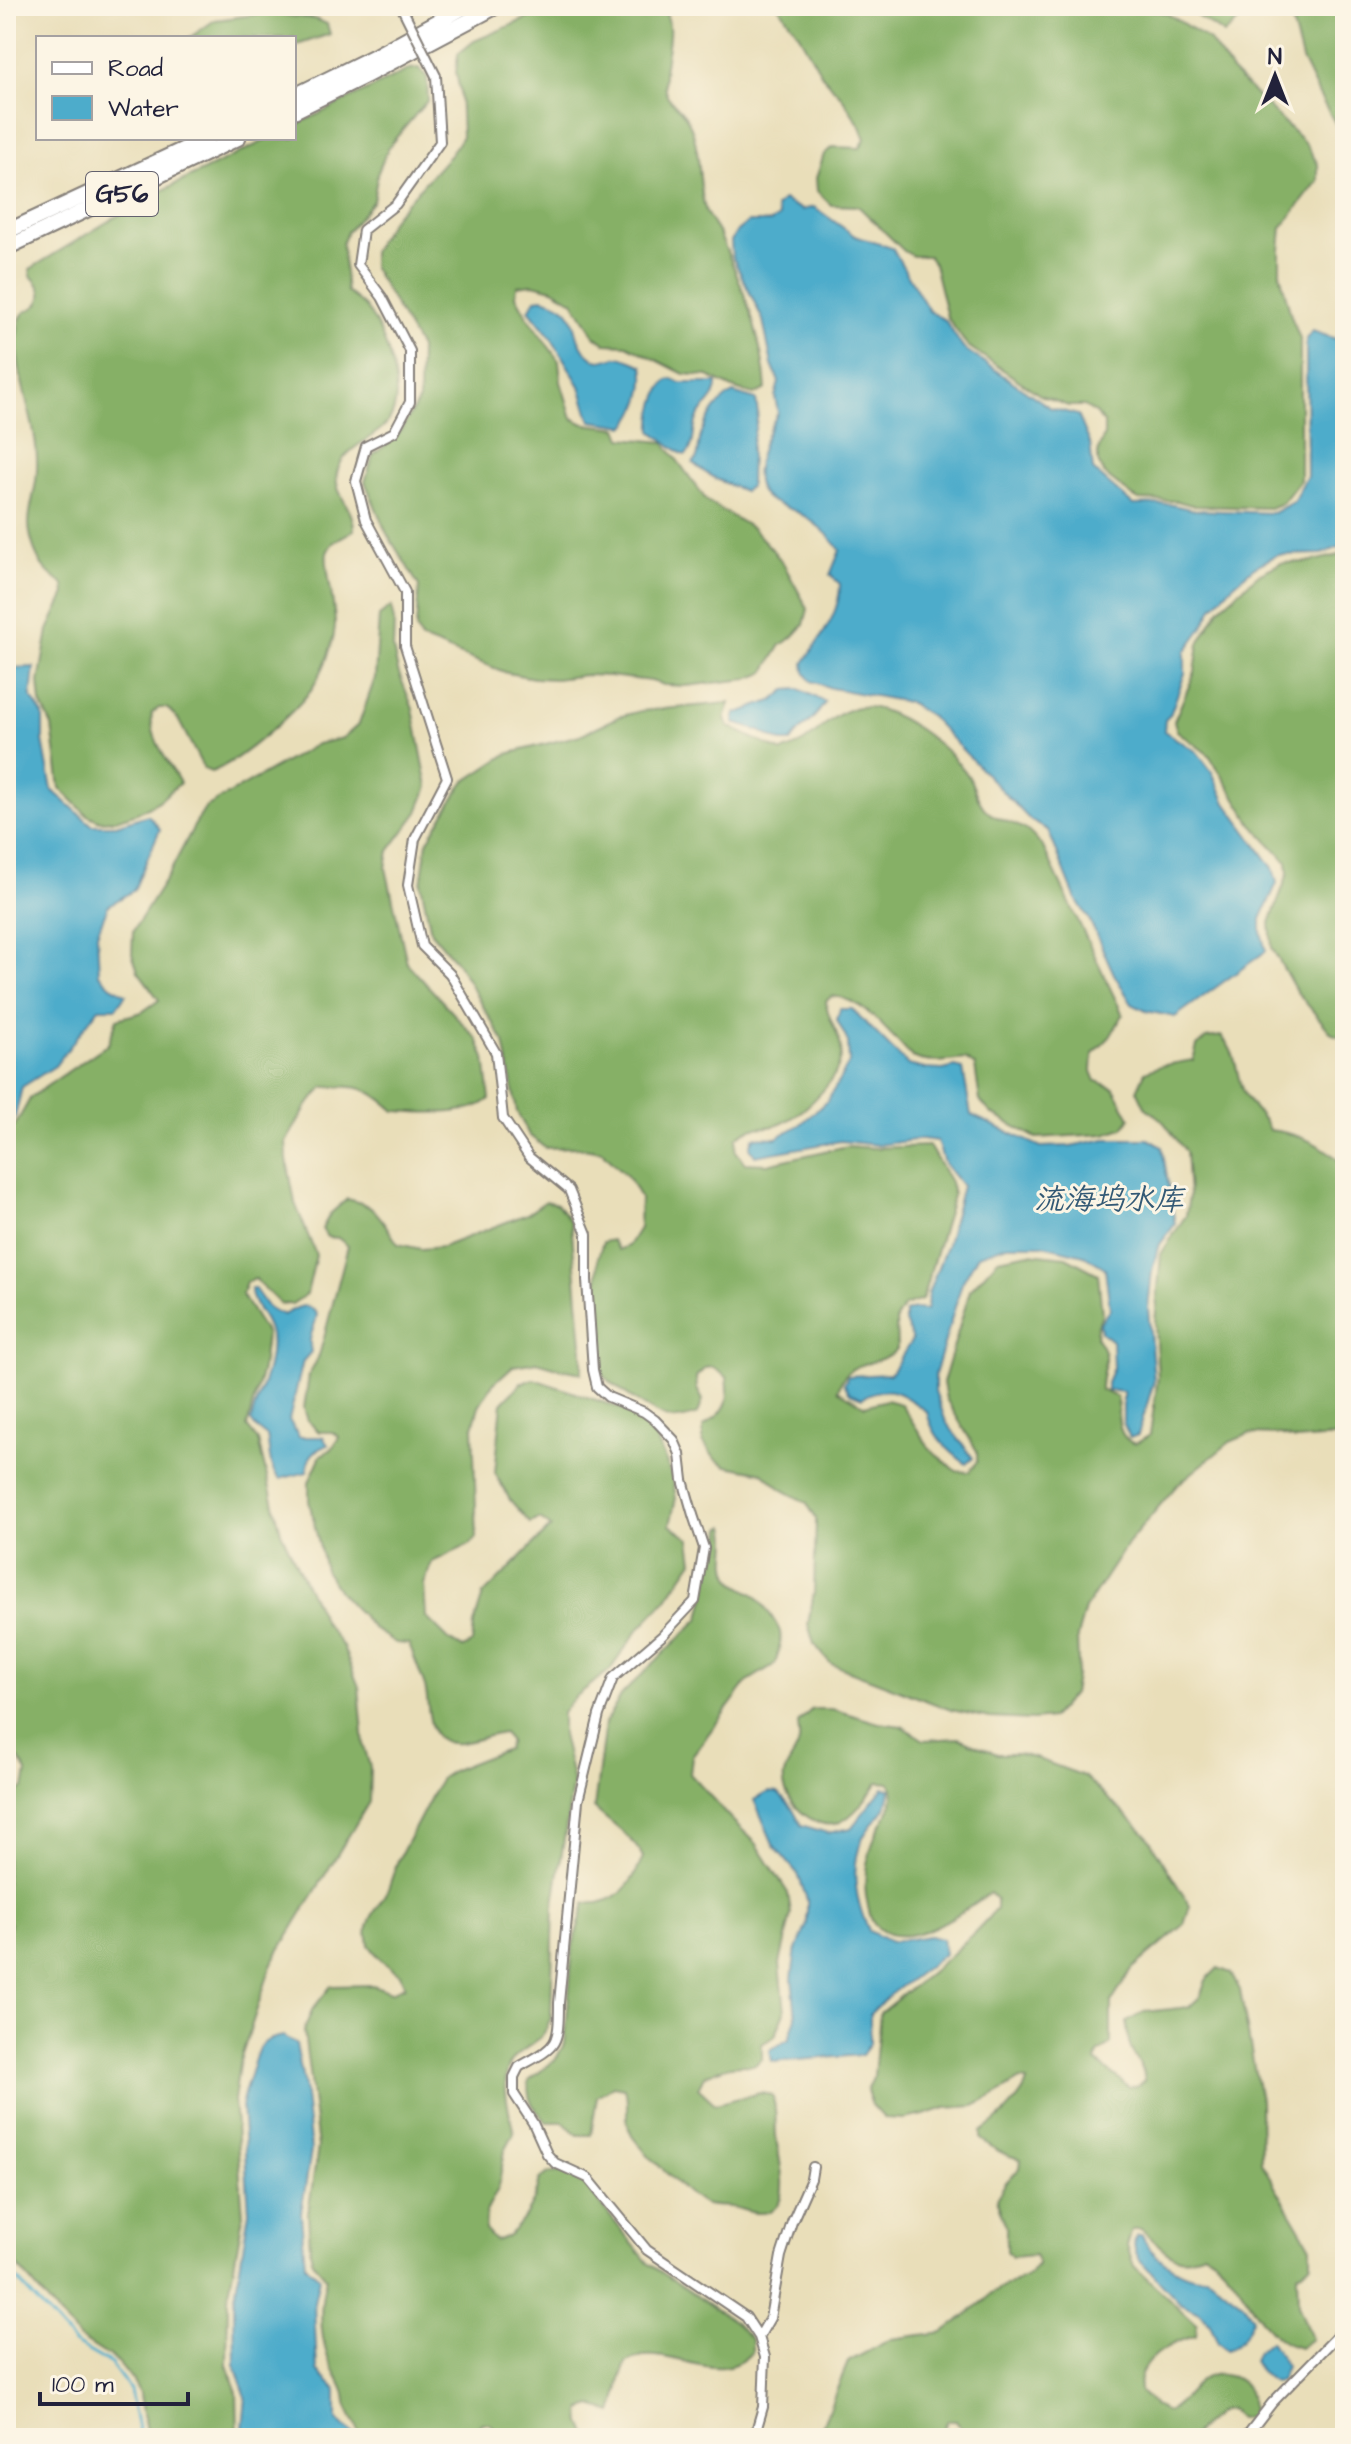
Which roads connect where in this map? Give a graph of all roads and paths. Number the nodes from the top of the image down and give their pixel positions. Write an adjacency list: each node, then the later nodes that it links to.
1 (401, 6): 12 (street, bridge)
2 (466, 6): 4 (highway)
3 (497, 6): 5 (highway)
4 (296, 95)
5 (296, 110)
6 (204, 140): 8 (highway, G56)
7 (234, 140): 9 (highway, G56)
8 (6, 232)
9 (6, 248)
10 (813, 2167): 12 (street)
11 (1345, 2328): 14 (street)
12 (759, 2337): 13 (street)
13 (758, 2438)
14 (1245, 2438)

